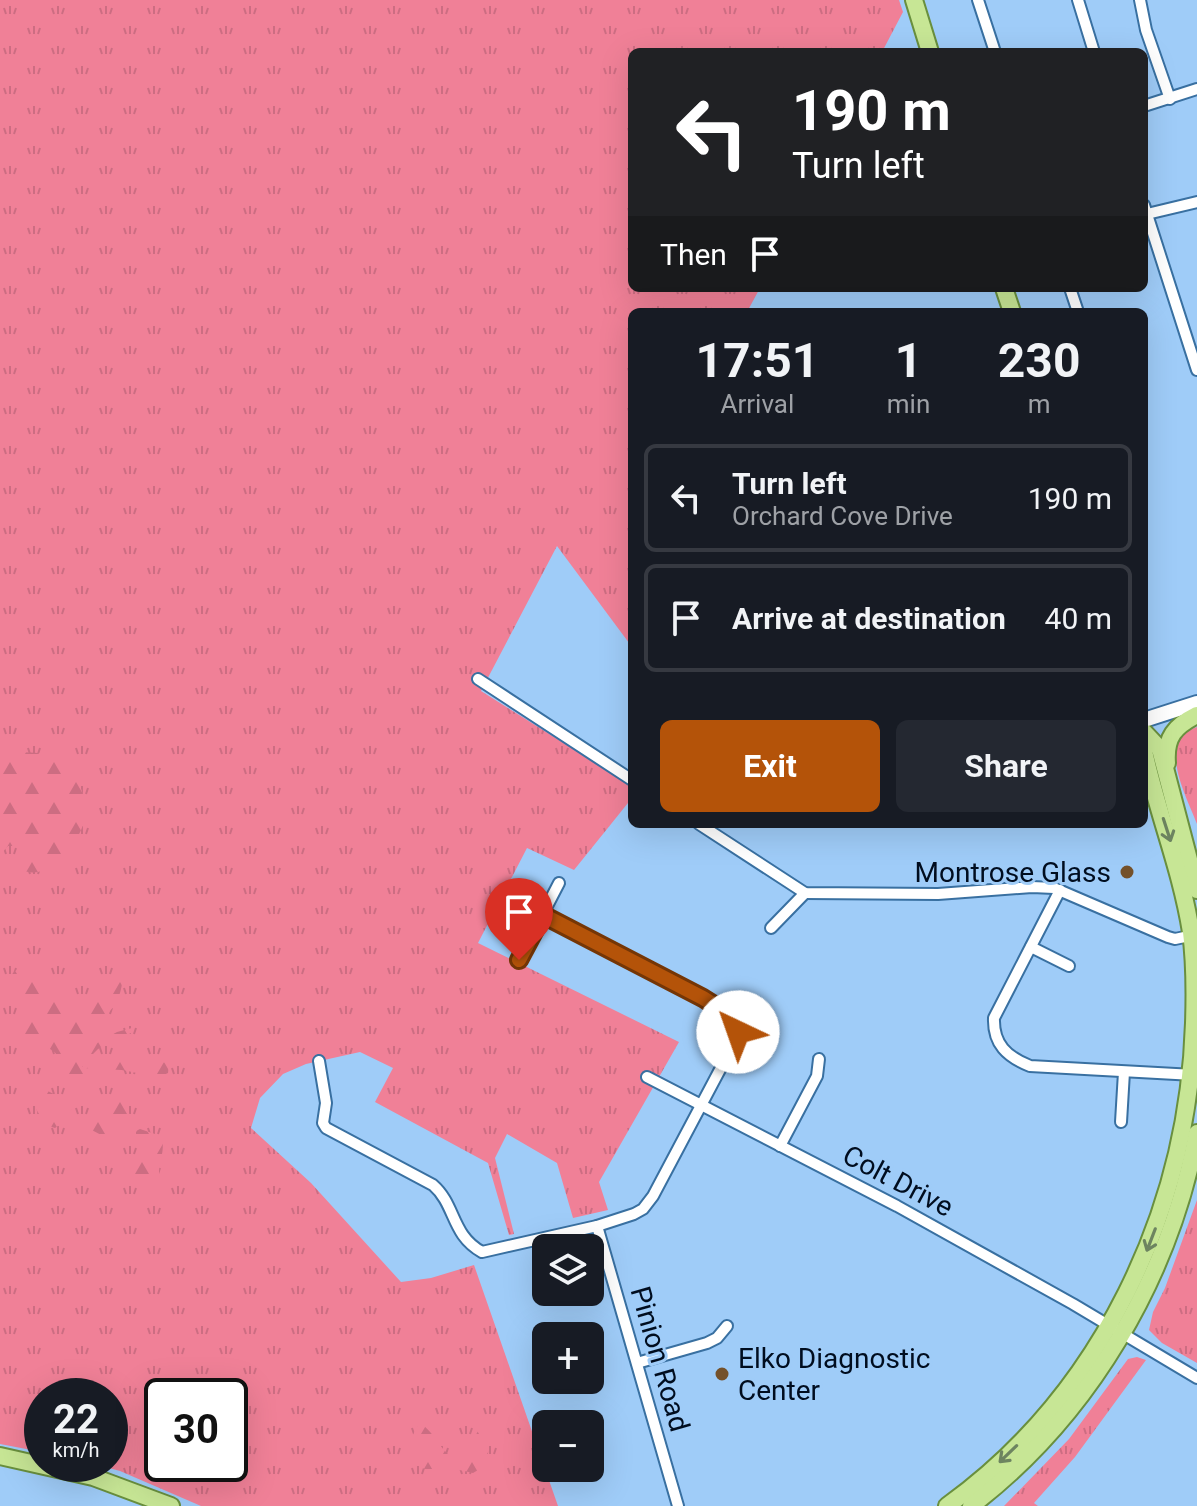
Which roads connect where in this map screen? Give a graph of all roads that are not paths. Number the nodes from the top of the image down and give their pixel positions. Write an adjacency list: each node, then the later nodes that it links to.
1 (914, 0): 5 (main road)
2 (978, 0): 6 (street)
3 (1078, 0): 7 (street)
4 (1140, 0): 9 (street)
5 (929, 48)
6 (994, 48)
7 (1093, 48)
8 (1197, 89): 9 (street)
9 (1170, 99): 10 (street)
10 (1148, 105)
11 (1197, 202): 12 (street)
12 (1148, 210)
13 (1148, 216): 14 (street)
14 (1196, 362)
15 (478, 679): 22 (street)
16 (1197, 703): 18 (main road)
17 (1197, 713): 19 (main road); 23 (main road)
18 (1148, 719)
19 (1148, 728)
20 (1148, 734): 23 (main road)
21 (1148, 765): 31 (main road, one-way to 31)
22 (628, 777)
23 (1176, 808): 27 (main road)
24 (705, 828): 28 (street)
25 (559, 883): 29 (street)
26 (1060, 890): 28 (street); 31 (street); 32 (street)
27 (1197, 890)
28 (805, 893): 30 (street)
29 (543, 915): 33 (street); 41 (street)
30 (771, 928)
31 (1194, 935): 35 (main road)
32 (1031, 947): 34 (street); 38 (street)
33 (519, 960)
34 (1069, 966)
35 (1196, 1030): 39 (main road)
36 (819, 1059): 44 (street)
37 (319, 1061): 45 (street)
38 (1124, 1072): 39 (street); 42 (street)
39 (1194, 1075): 47 (main road, one-way to 47)
40 (647, 1077): 41 (street, Colt Drive)
41 (701, 1105): 44 (street, Colt Drive); 45 (street)
42 (1121, 1122)
43 (1197, 1133): 47 (main road)
44 (780, 1146): 47 (street, Colt Drive)
45 (597, 1226): 48 (street, Pinion Road)
46 (727, 1326): 48 (street)
47 (1116, 1330): 49 (street, Colt Drive); 55 (main road, one-way to 55); 56 (main road)
48 (637, 1363): 54 (street, Pinion Road)
49 (1197, 1378)
50 (0, 1456): 53 (main road)
51 (0, 1467): 52 (main road)
52 (144, 1506)
53 (171, 1506)
54 (678, 1506)
55 (947, 1506)
56 (971, 1506)

